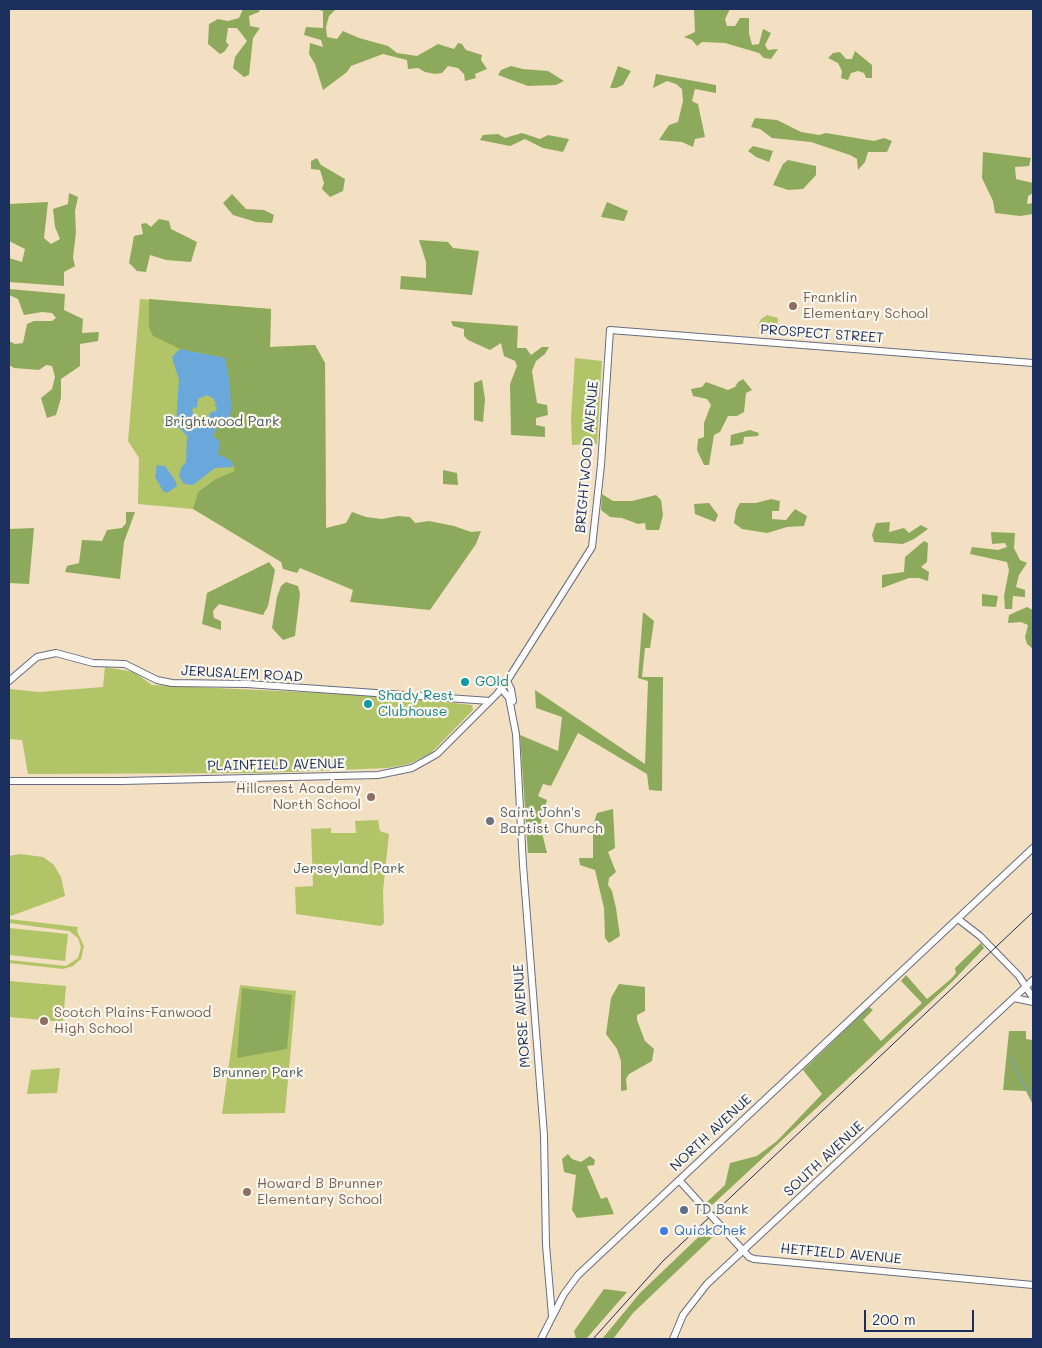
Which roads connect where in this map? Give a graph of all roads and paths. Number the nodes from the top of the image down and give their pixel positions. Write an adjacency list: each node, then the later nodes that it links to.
1 (610, 330): 2 (street, PROSPECT STREET); 4 (street, BRIGHTWOOD AVENUE)
2 (1033, 363)
3 (9, 681): 6 (street, JERUSALEM ROAD)
4 (507, 681): 5 (street, PLAINFIELD AVENUE); 7 (street, MORSE AVENUE)
5 (501, 688): 6 (street, PLAINFIELD AVENUE); 7 (street, MORSE AVENUE)
6 (490, 702): 8 (street, PLAINFIELD AVENUE)
7 (513, 712): 19 (street, MORSE AVENUE)
8 (9, 781)
9 (1033, 848): 10 (street, NORTH AVENUE)
10 (958, 919): 12 (street); 16 (street, NORTH AVENUE)
11 (1033, 980): 12 (street, SOUTH AVENUE)
12 (1026, 987): 13 (street, SOUTH AVENUE); 14 (street)
13 (1014, 998): 15 (street); 17 (street, SOUTH AVENUE)
14 (1033, 998)
15 (1033, 1002)
16 (679, 1180): 17 (street, HETFIELD AVENUE, bridge); 20 (street, NORTH AVENUE)
17 (744, 1250): 18 (street, HETFIELD AVENUE); 23 (street, SOUTH AVENUE)
18 (1033, 1285)
19 (550, 1298): 20 (street); 21 (street, MORSE AVENUE)
20 (561, 1299): 21 (street, NORTH AVENUE)
21 (552, 1317): 22 (street, NORTH AVENUE)
22 (541, 1339)
23 (672, 1339)

